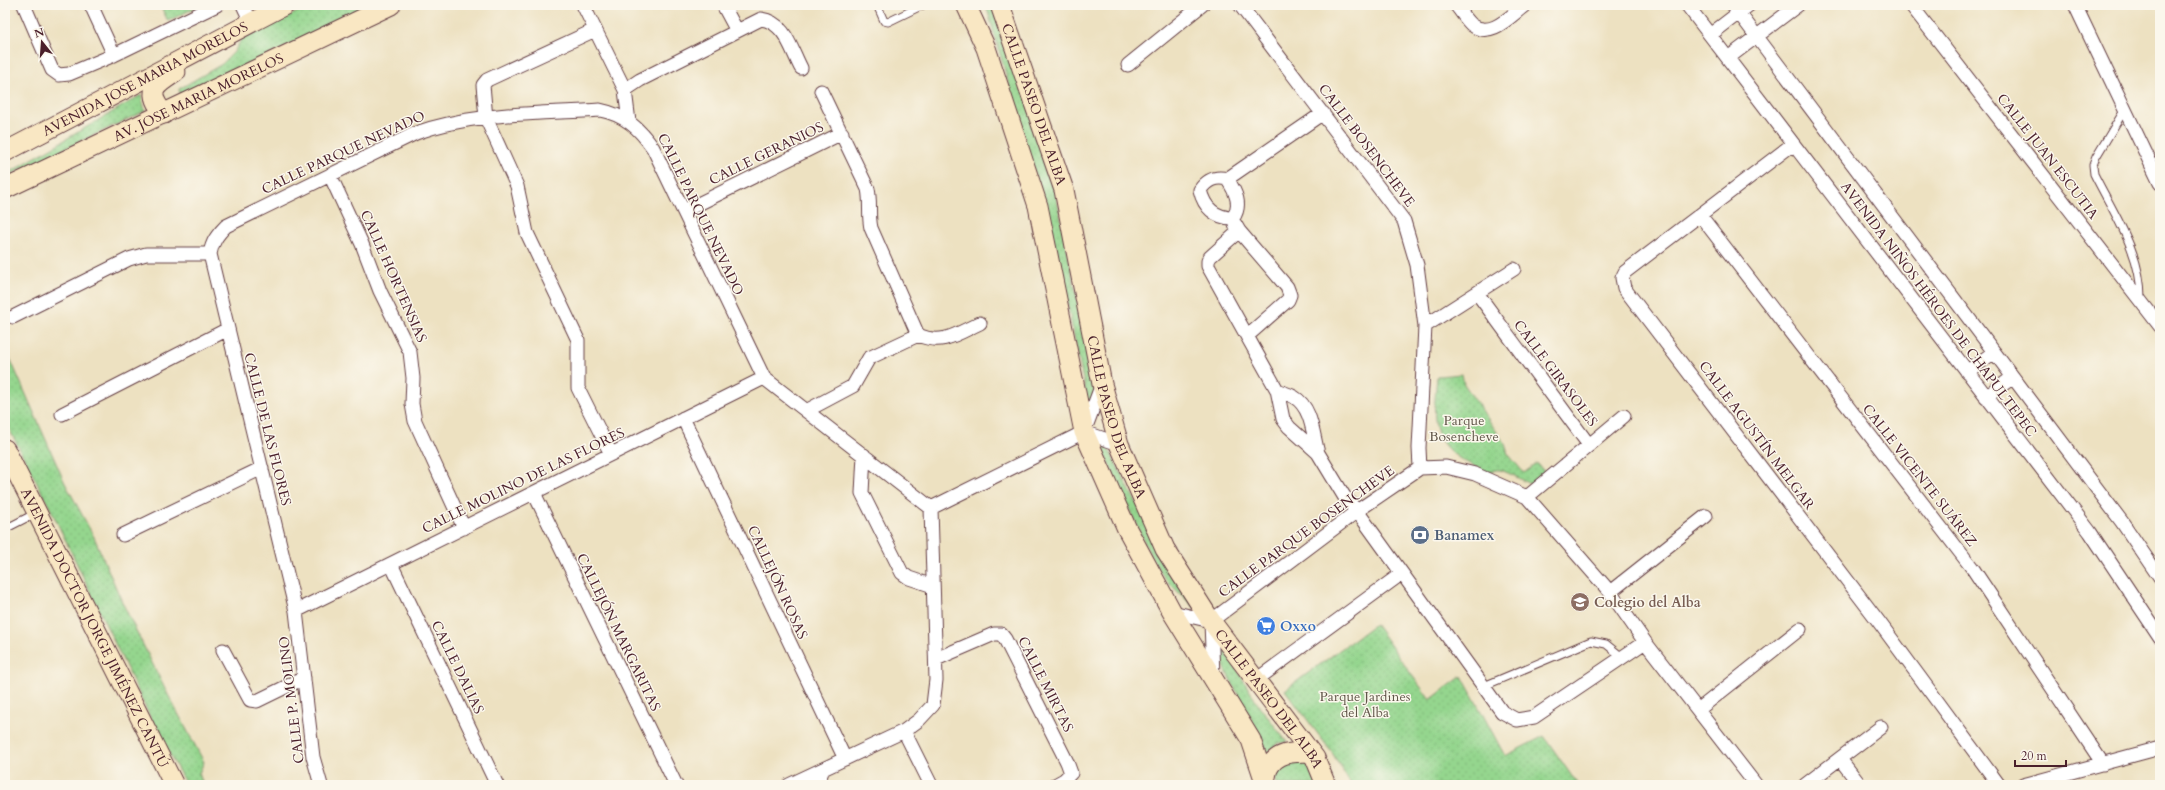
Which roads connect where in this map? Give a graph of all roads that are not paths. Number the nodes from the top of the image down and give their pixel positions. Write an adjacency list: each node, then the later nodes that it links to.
1 (24, 5): 28 (street)
2 (91, 5): 28 (street)
3 (217, 5): 28 (street)
4 (243, 5): 22 (street)
5 (285, 5): 22 (street, AVENIDA JOSE MARIA MORELOS)
6 (391, 5): 36 (street, AV. JOSE MARIA MORELOS)
7 (583, 5): 23 (street)
8 (724, 5): 24 (street)
9 (877, 5): 10 (lane)
10 (923, 5)
11 (1000, 5): 65 (street, CALLE PASEO DEL ALBA)
12 (1202, 5): 30 (street)
13 (1240, 5): 35 (street, CALLE BOSENCHEVE)
14 (1456, 5): 15 (street)
15 (1525, 5)
16 (1687, 5): 25 (street, AVENIDA NIÑOS HÉROES DE CHAPULTEPEC)
17 (1798, 5): 26 (street)
18 (1911, 5): 53 (street, CALLE JUAN ESCUTIA)
19 (2075, 5): 34 (street)
20 (1741, 8): 25 (street); 26 (street, AVENIDA NIÑOS HÉROES DE CHAPULTEPEC)
21 (970, 9): 72 (street, CALLE PASEO DEL ALBA)
22 (251, 22): 27 (street, AVENIDA JOSE MARIA MORELOS)
23 (595, 30): 32 (street); 37 (street)
24 (737, 31): 31 (street); 32 (street)
25 (1710, 34): 29 (street, AVENIDA NIÑOS HÉROES DE CHAPULTEPEC)
26 (1757, 37): 29 (street); 61 (street, AVENIDA NIÑOS HÉROES DE CHAPULTEPEC)
27 (204, 46): 36 (street); 41 (street, AVENIDA JOSE MARIA MORELOS)
28 (114, 55)
29 (1728, 58): 40 (street, AVENIDA NIÑOS HÉROES DE CHAPULTEPEC)
30 (1128, 65)
31 (801, 68)
32 (625, 90): 38 (street)
33 (822, 91): 39 (street, CALLE GERANIOS)
34 (2125, 109): 44 (street); 53 (lane)
35 (1323, 113): 43 (street); 56 (street, CALLE BOSENCHEVE)
36 (164, 114): 45 (street, AV. JOSE MARIA MORELOS)
37 (486, 118): 38 (street, CALLE PARQUE NEVADO); 42 (street, CALLE PARQUE NEVADO); 77 (street)
38 (629, 122): 46 (street, CALLE PARQUE NEVADO)
39 (842, 133): 46 (street, CALLE GERANIOS); 59 (street, CALLE GERANIOS)
40 (1793, 144): 47 (street, CALLE AGUSTÍN MELGAR); 62 (street, AVENIDA NIÑOS HÉROES DE CHAPULTEPEC)
41 (5, 152)
42 (330, 175): 50 (street, CALLE PARQUE NEVADO); 88 (street, CALLE HORTENSIAS)
43 (1227, 179): 48 (street); 48 (street)
44 (2160, 183)
45 (5, 189)
46 (684, 211): 64 (street, CALLE PARQUE NEVADO)
47 (1700, 215): 117 (street, CALLE VICENTE SUÁREZ); 133 (street, CALLE AGUSTÍN MELGAR)
48 (1233, 218): 49 (street)
49 (1239, 231): 60 (street); 60 (street)
50 (210, 254): 54 (street); 58 (street, CALLE DE LAS FLORES)
51 (1514, 269): 52 (street)
52 (1477, 293): 56 (street); 74 (street, CALLE GIRASOLES)
53 (2141, 302): 57 (street, CALLE JUAN ESCUTIA)
54 (14, 317)
55 (980, 323): 59 (street)
56 (1425, 326): 80 (street, CALLE BOSENCHEVE)
57 (2160, 326)
58 (228, 329): 69 (street); 79 (street, CALLE DE LAS FLORES)
59 (918, 335): 68 (street)
60 (1247, 336): 66 (street)
61 (1994, 352): 62 (street); 63 (street, AVENIDA NIÑOS HÉROES DE CHAPULTEPEC)
62 (1967, 372): 67 (street, AVENIDA NIÑOS HÉROES DE CHAPULTEPEC)
63 (2013, 377): 67 (street); 93 (street, AVENIDA NIÑOS HÉROES DE CHAPULTEPEC)
64 (764, 378): 68 (street, CALLE PARQUE NEVADO); 71 (street, CALLE MOLINO DE LAS FLORES)
65 (1102, 384): 72 (street); 73 (street, CALLE PASEO DEL ALBA)
66 (1277, 390): 76 (street); 76 (street)
67 (1986, 397): 100 (street, AVENIDA NIÑOS HÉROES DE CHAPULTEPEC)
68 (806, 411): 78 (street, CALLE PARQUE NEVADO)
69 (62, 414)
70 (1624, 416): 74 (street)
71 (683, 418): 77 (street, CALLE MOLINO DE LAS FLORES); 115 (street, CALLEJÓN ROSAS)
72 (1084, 432): 73 (street); 85 (street); 97 (street, CALLE PASEO DEL ALBA)
73 (1119, 444): 98 (street, CALLE PASEO DEL ALBA)
74 (1589, 445): 83 (street, CALLE GIRASOLES)
75 (5, 448): 84 (street, AVENIDA DOCTOR JORGE JIMÉNEZ CANTÚ)
76 (1318, 453): 86 (street)
77 (611, 454): 82 (street, CALLE MOLINO DE LAS FLORES)
78 (864, 455): 85 (street, CALLE PARQUE NEVADO); 94 (street)
79 (262, 468): 90 (street); 96 (street, CALLE DE LAS FLORES)
80 (1420, 468): 83 (street); 86 (street, CALLE PARQUE BOSENCHEVE)
81 (5, 470): 84 (street)
82 (534, 493): 88 (street, CALLE MOLINO DE LAS FLORES); 124 (street, CALLEJÓN MARGARITAS)
83 (1527, 497): 95 (street)
84 (35, 507): 89 (lane); 114 (street, AVENIDA DOCTOR JORGE JIMÉNEZ CANTÚ)
85 (931, 508): 94 (street)
86 (1357, 511): 92 (street); 98 (street, CALLE PARQUE BOSENCHEVE)
87 (1706, 516): 95 (street)
88 (464, 528): 91 (street, CALLE MOLINO DE LAS FLORES)
89 (5, 529)
90 (122, 535)
91 (391, 564): 96 (street, CALLE MOLINO DE LAS FLORES); 123 (street, CALLE DALIAS)
92 (1402, 574): 107 (street); 108 (street)
93 (2160, 578)
94 (933, 586): 104 (street)
95 (1610, 592): 101 (street)
96 (296, 611): 106 (street, CALLE P. MOLINO)
97 (1172, 612): 98 (street); 105 (street, CALLE PASEO DEL ALBA)
98 (1211, 621): 105 (street); 107 (street, CALLE PASEO DEL ALBA)
99 (1800, 629): 109 (street)
100 (2160, 637)
101 (1645, 642): 103 (street); 109 (street)
102 (223, 650): 106 (street)
103 (1622, 657): 108 (lane); 108 (street)
104 (936, 659): 111 (street); 128 (street, CALLE MIRTAS)
105 (1213, 677): 119 (street, CALLE PASEO DEL ALBA)
106 (304, 678): 122 (street, CALLE P. MOLINO)
107 (1256, 680): 113 (street, CALLE PASEO DEL ALBA)
108 (1484, 686)
109 (1698, 710): 130 (street)
110 (1881, 727): 116 (street)
111 (904, 731): 115 (street); 127 (street)
112 (2160, 748): 117 (street)
113 (1310, 752): 119 (street); 129 (street, CALLE PASEO DEL ALBA)
114 (158, 753): 120 (street); 121 (street, AVENIDA DOCTOR JORGE JIMÉNEZ CANTÚ)
115 (845, 759): 118 (street)
116 (1840, 759): 131 (street); 132 (street)
117 (2103, 764): 134 (street)
118 (824, 769): 125 (street); 126 (street)
119 (1265, 784)
120 (167, 785)
121 (174, 785)
122 (321, 785)
123 (497, 785)
124 (676, 785)
125 (789, 785)
126 (817, 785)
127 (932, 785)
128 (1055, 785)
129 (1326, 785)
130 (1756, 785)
131 (1805, 785)
132 (1860, 785)
133 (1999, 785)
134 (2023, 785)

